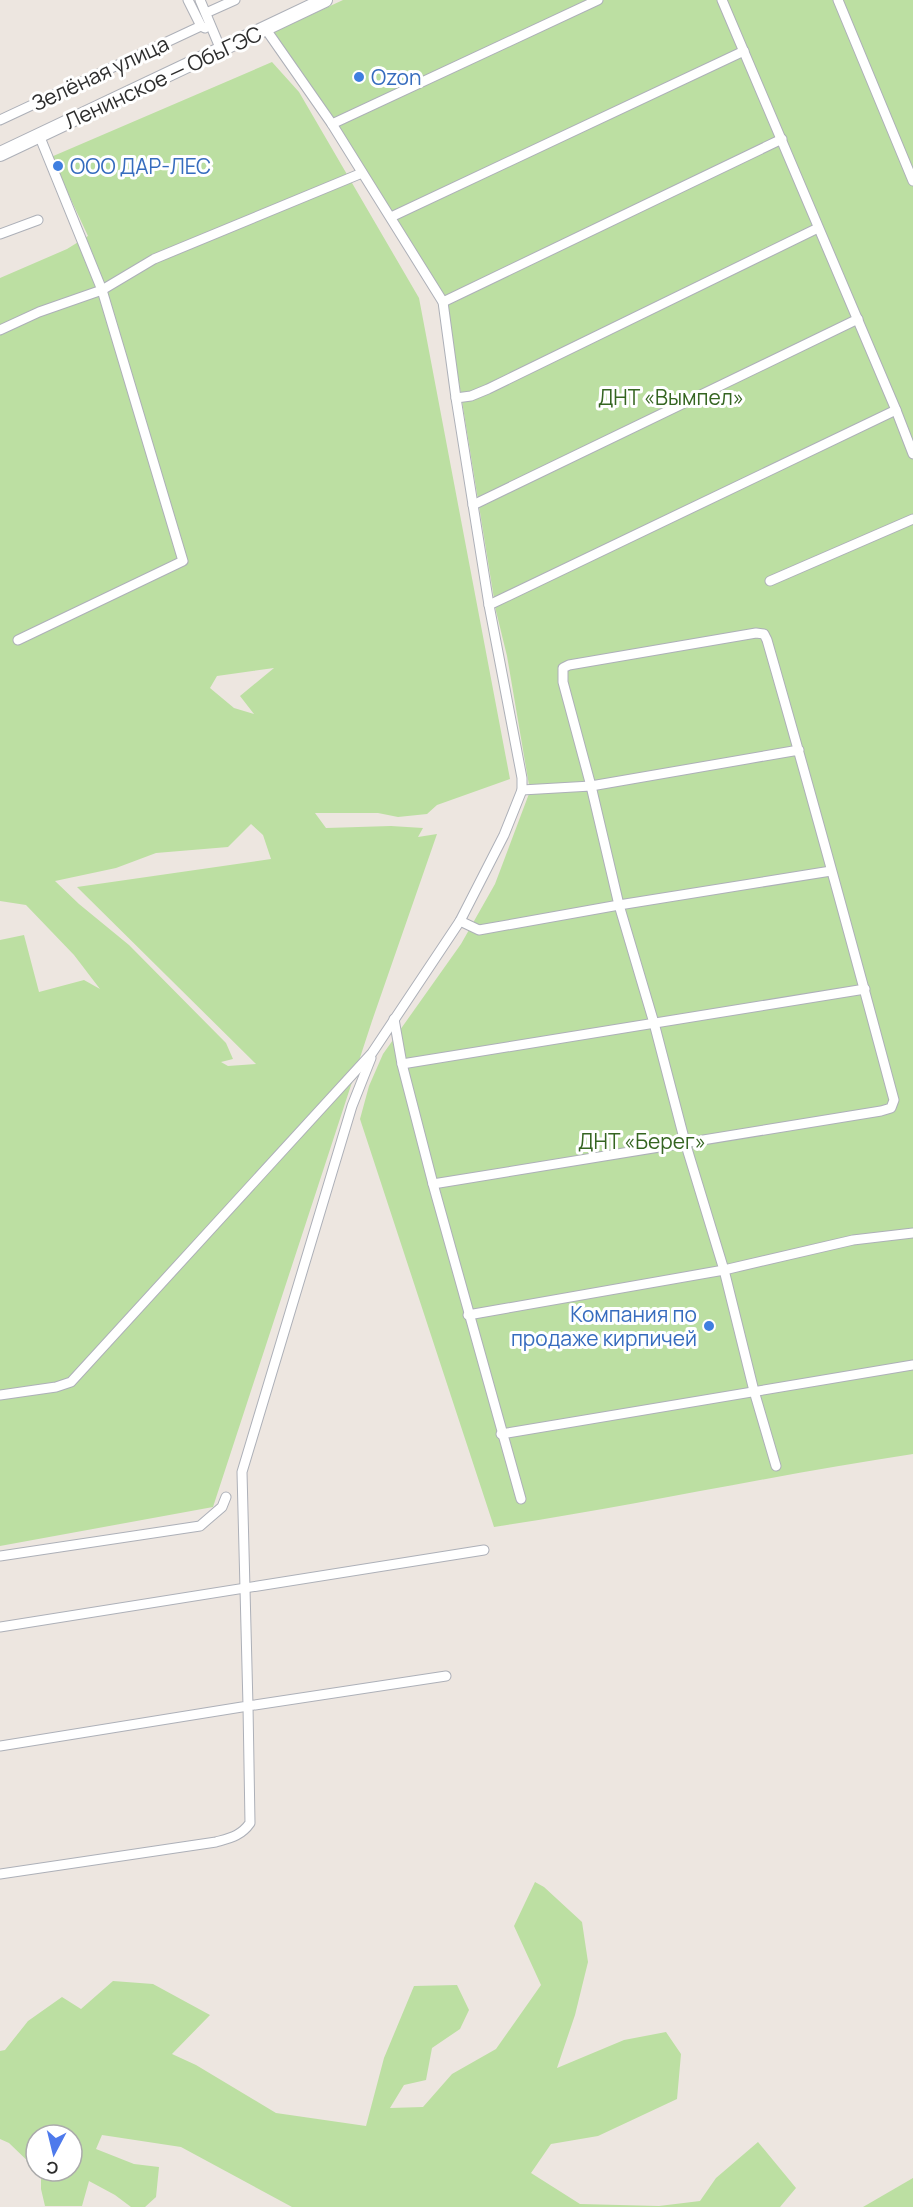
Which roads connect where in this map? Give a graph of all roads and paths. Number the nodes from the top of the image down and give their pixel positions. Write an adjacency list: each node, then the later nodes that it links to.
1 (188, 0): 9 (street)
2 (200, 0): 8 (street)
3 (235, 0): 8 (street)
4 (325, 0): 10 (main road, Ленинское — ОбьГЭС)
5 (598, 0): 15 (street)
6 (722, 0): 13 (street)
7 (838, 0): 20 (street)
8 (206, 13): 11 (street)
9 (201, 26): 11 (street); 14 (street, Зелёная улица)
10 (265, 28): 12 (main road, Ленинское — ОбьГЭС); 15 (street)
11 (214, 33): 12 (street)
12 (221, 50): 16 (main road, Ленинское — ОбьГЭС)
13 (744, 51): 17 (street); 21 (street)
14 (0, 120)
15 (332, 124): 19 (street)
16 (39, 135): 18 (main road, Ленинское — ОбьГЭС); 25 (street)
17 (782, 139): 23 (street); 26 (street)
18 (0, 153)
19 (362, 172): 21 (street); 25 (street)
20 (913, 182)
21 (391, 217): 26 (street)
22 (38, 220): 24 (street)
23 (818, 228): 27 (street); 29 (street)
24 (0, 234)
25 (102, 290): 28 (street); 36 (street)
26 (443, 302): 29 (street)
27 (858, 319): 30 (street); 32 (street)
28 (0, 330)
29 (456, 398): 32 (street)
30 (896, 410): 31 (street); 35 (street)
31 (913, 454)
32 (473, 505): 35 (street)
33 (913, 519): 34 (street)
34 (770, 581)
35 (489, 605): 39 (street)
36 (18, 640)
37 (799, 750): 38 (street); 38 (street); 40 (street)
38 (591, 786): 39 (street); 41 (street)
39 (522, 790): 42 (street)
40 (831, 871): 41 (street); 43 (street)
41 (620, 905): 42 (street); 45 (street)
42 (460, 921): 44 (street)
43 (865, 989): 45 (street); 48 (street)
44 (394, 1019): 46 (street); 47 (street)
45 (654, 1023): 47 (street); 48 (street)
46 (372, 1053): 55 (street); 62 (street)
47 (402, 1064): 49 (street)
48 (686, 1142): 49 (street); 51 (street)
49 (433, 1184): 52 (street)
50 (913, 1233): 51 (street)
51 (724, 1270): 52 (street); 54 (street)
52 (468, 1315): 56 (street)
53 (913, 1365): 54 (street)
54 (754, 1391): 56 (street); 57 (street)
55 (0, 1395)
56 (501, 1434): 59 (street)
57 (776, 1466)
58 (226, 1497): 61 (street)
59 (521, 1500)
60 (484, 1550): 62 (street)
61 (0, 1556)
62 (244, 1589): 63 (street); 65 (street)
63 (0, 1627)
64 (446, 1676): 65 (street)
65 (248, 1706): 66 (street); 67 (street)
66 (0, 1746)
67 (0, 1874)

